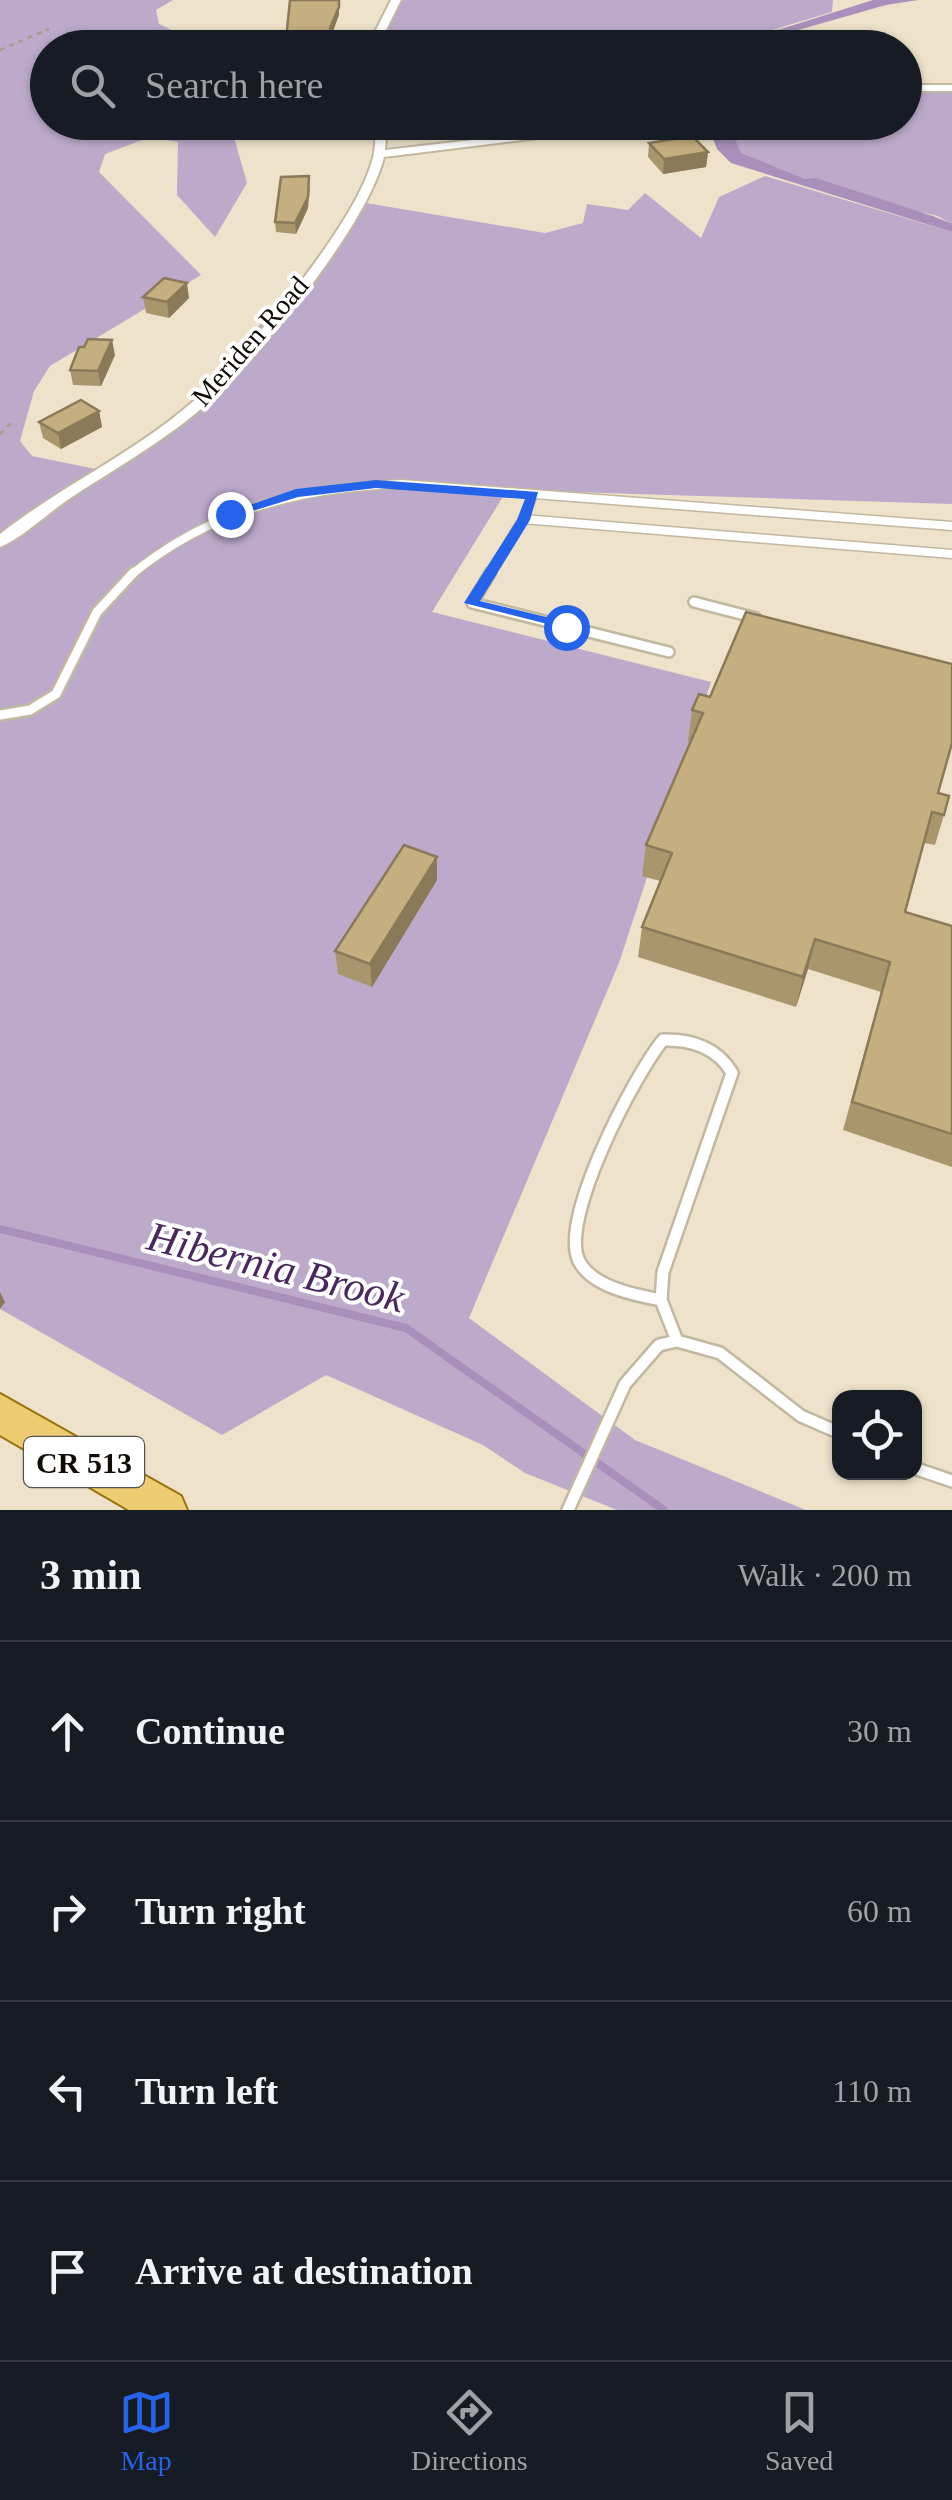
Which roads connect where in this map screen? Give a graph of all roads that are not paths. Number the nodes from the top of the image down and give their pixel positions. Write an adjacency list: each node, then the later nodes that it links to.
1 (396, 0): 2 (street)
2 (381, 30)
3 (922, 88): 4 (street)
4 (952, 88)
5 (380, 140): 7 (street)
6 (503, 140): 7 (street)
7 (380, 154): 11 (street, Meriden Road)
8 (533, 495): 9 (lane); 10 (lane); 16 (lane)
9 (524, 520): 12 (lane); 15 (lane)
10 (952, 526)
11 (0, 542)
12 (952, 554)
13 (694, 602): 14 (lane)
14 (775, 623)
15 (669, 652)
16 (0, 714)
17 (661, 1300): 17 (lane); 18 (lane)
18 (677, 1341): 20 (lane); 21 (lane)
19 (0, 1413): 24 (main road, CR 513)
20 (832, 1430)
21 (600, 1438): 25 (lane)
22 (922, 1471): 23 (lane)
23 (952, 1481)
24 (168, 1510)
25 (568, 1510)

